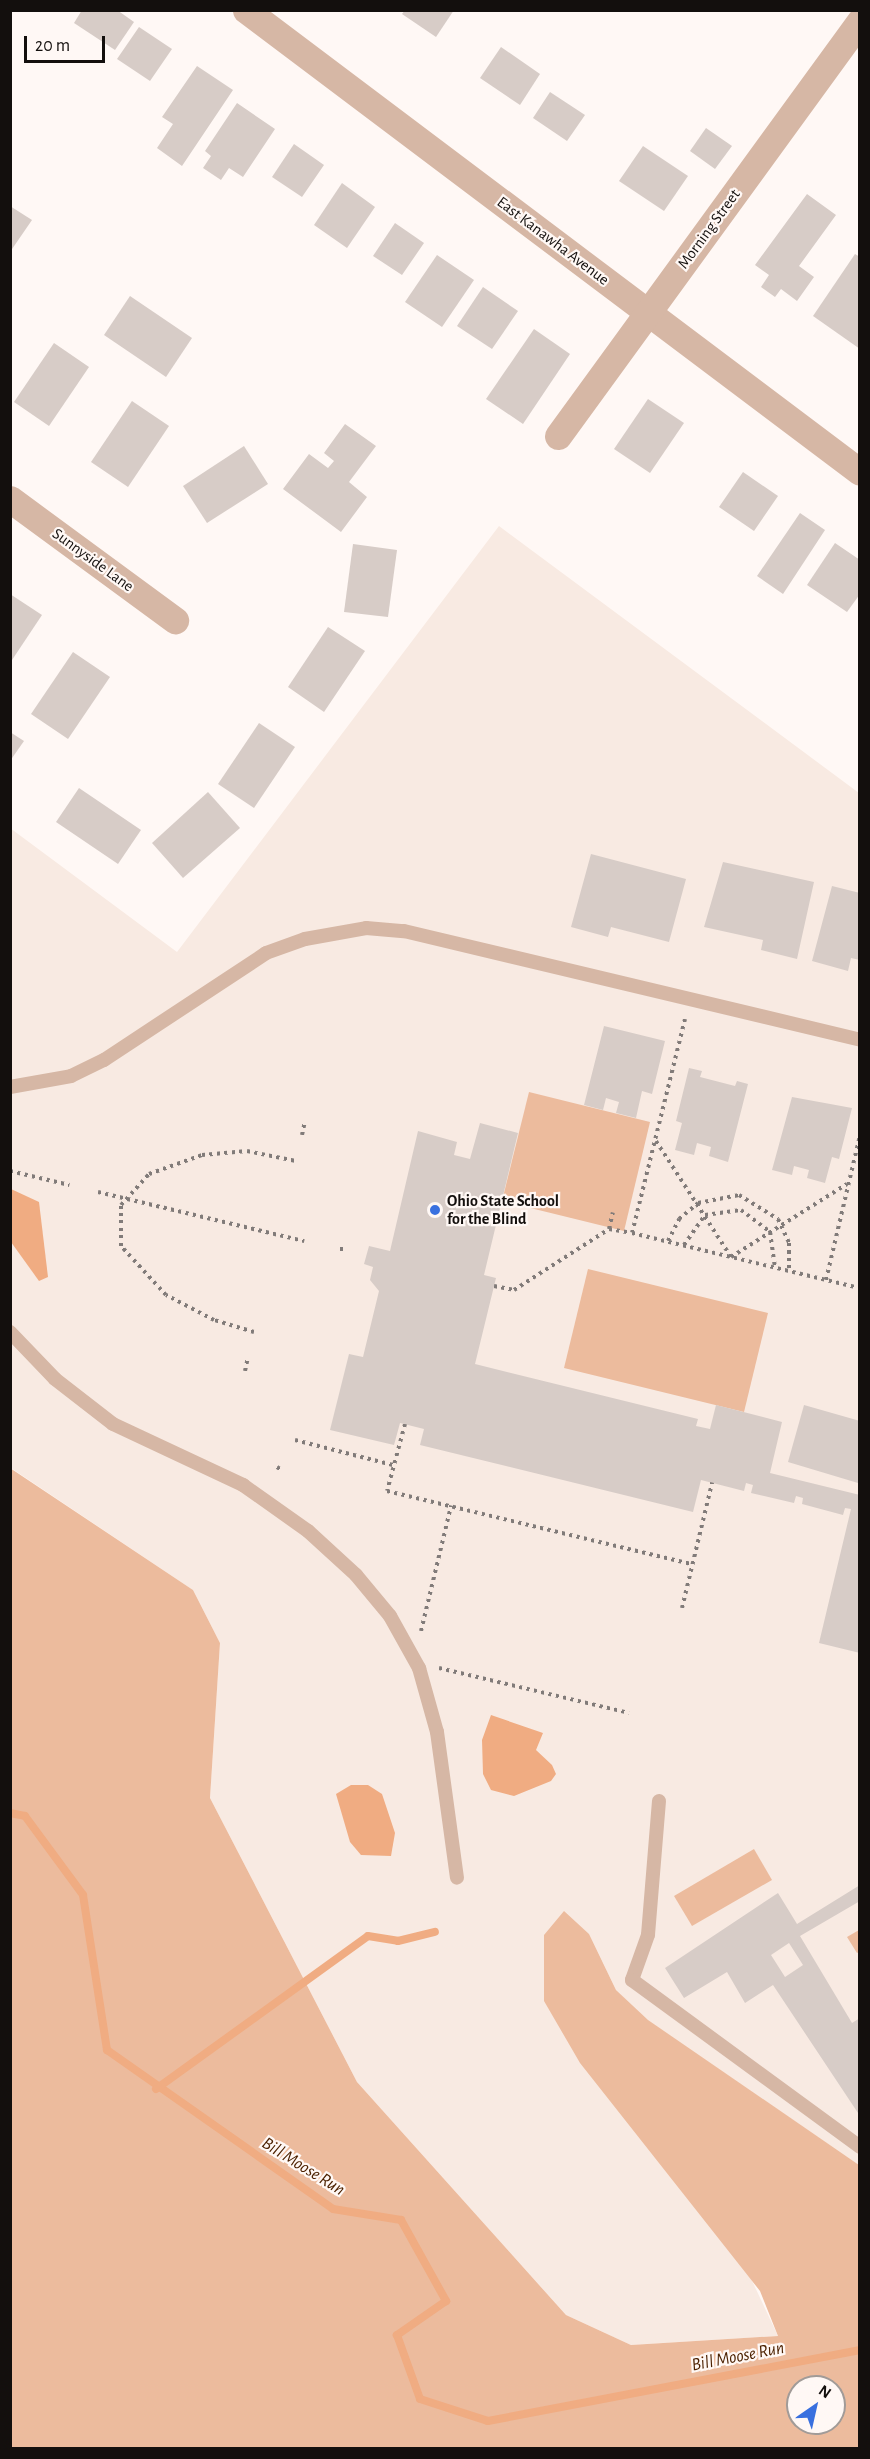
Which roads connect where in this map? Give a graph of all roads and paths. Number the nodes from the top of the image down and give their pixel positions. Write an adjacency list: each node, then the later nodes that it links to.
1 (246, 10): 3 (street, East Kanawha Avenue)
2 (860, 21): 3 (street, Morning Street)
3 (648, 313): 4 (street, Morning Street); 5 (street, East Kanawha Avenue)
4 (558, 436)
5 (860, 471)
6 (10, 499): 7 (street, Sunnyside Lane)
7 (175, 620)
8 (685, 1015): 14 (path)
9 (860, 1040): 10 (lane)
10 (10, 1087)
11 (305, 1121): 12 (path)
12 (302, 1135)
13 (860, 1135): 17 (path)
14 (656, 1140): 21 (path); 27 (path)
15 (296, 1161): 20 (path)
16 (10, 1171): 18 (path)
17 (847, 1184): 24 (path); 34 (path)
18 (69, 1185)
19 (98, 1192): 20 (path)
20 (126, 1200): 28 (path); 38 (path)
21 (698, 1203): 23 (path); 24 (path); 29 (path)
22 (613, 1212): 25 (path)
23 (705, 1215): 26 (path); 30 (path); 31 (path)
24 (782, 1225): 26 (path); 33 (path)
25 (609, 1230): 27 (path); 35 (path)
26 (770, 1232): 31 (path); 32 (path)
27 (632, 1233): 29 (path)
28 (304, 1241)
29 (668, 1241): 30 (path)
30 (684, 1245): 31 (path)
31 (731, 1257): 32 (path)
32 (775, 1268): 33 (path)
33 (789, 1271): 34 (path)
34 (826, 1280): 36 (path)
35 (494, 1286)
36 (860, 1288)
37 (10, 1332): 52 (lane)
38 (254, 1332)
39 (248, 1357): 40 (path)
40 (245, 1371)
41 (405, 1424): 43 (path)
42 (295, 1440): 43 (path)
43 (393, 1465): 45 (path)
44 (712, 1483): 46 (path)
45 (451, 1506): 46 (path); 48 (path)
46 (692, 1564): 47 (path)
47 (682, 1608)
48 (419, 1638)
49 (433, 1666): 50 (path)
50 (629, 1713)
51 (659, 1801): 53 (lane)
52 (457, 1878)
53 (860, 2147)

